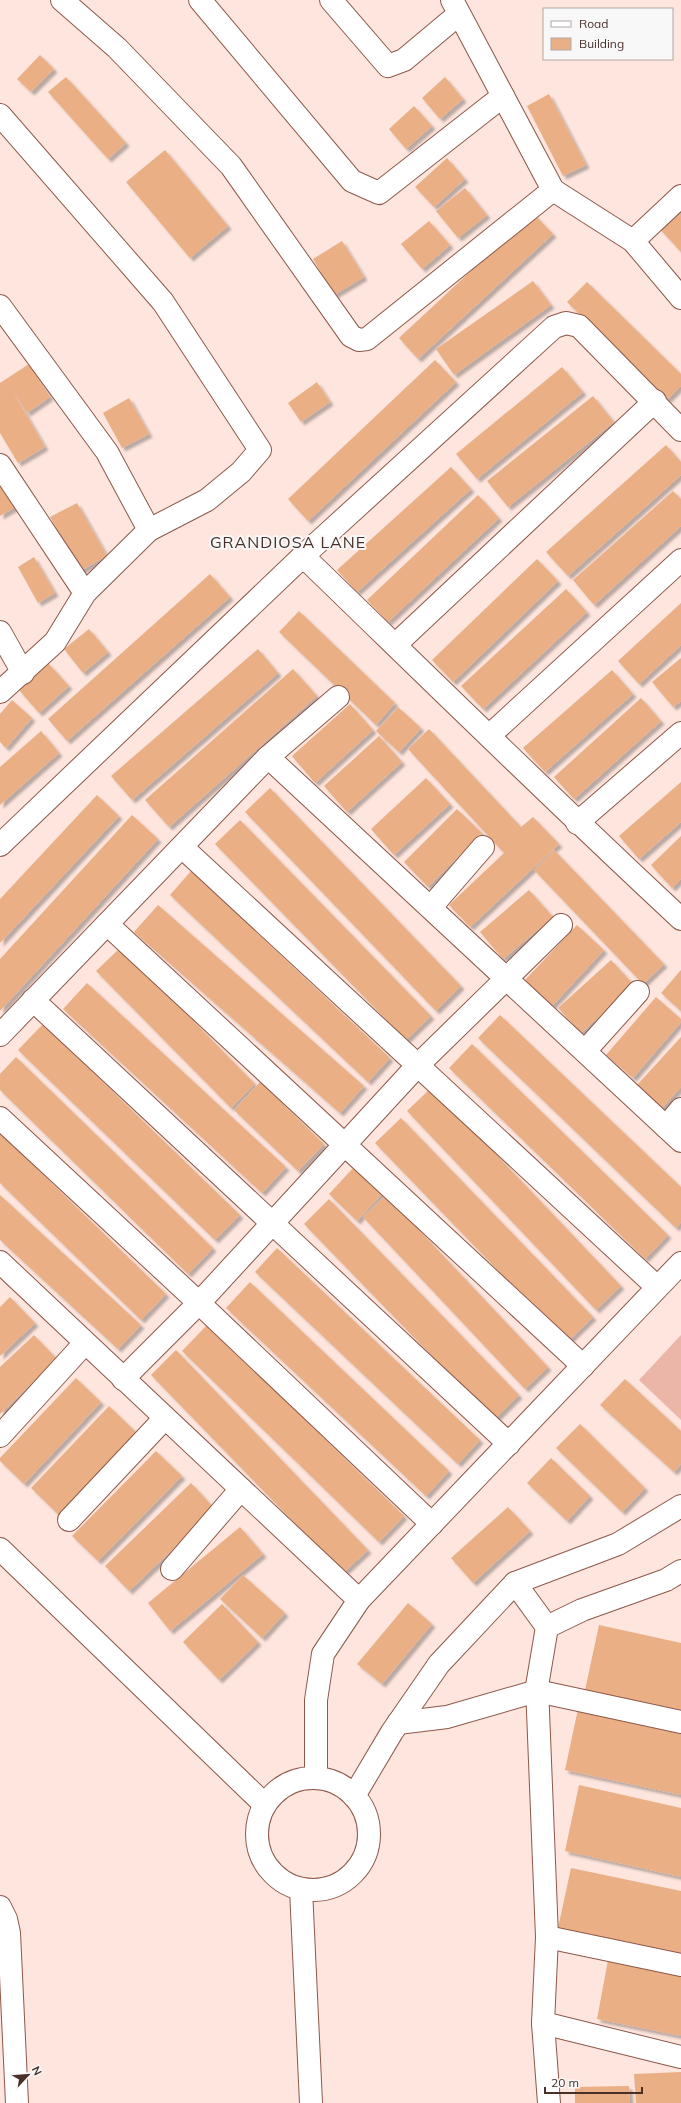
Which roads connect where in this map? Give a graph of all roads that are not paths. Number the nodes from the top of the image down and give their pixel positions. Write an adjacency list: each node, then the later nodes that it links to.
1 (62, 0): 7 (street)
2 (200, 0): 5 (street)
3 (331, 0): 4 (street)
4 (455, 7): 5 (street)
5 (503, 96): 7 (street)
6 (0, 114): 15 (street)
7 (553, 190): 9 (street)
8 (681, 196): 9 (street)
9 (633, 241): 10 (street)
10 (681, 298)
11 (0, 306): 15 (street)
12 (655, 401): 13 (street); 16 (street); 20 (street)
13 (681, 430)
14 (0, 465): 18 (street)
15 (149, 530): 18 (street)
16 (303, 556): 20 (street); 28 (street)
17 (681, 560): 25 (street)
18 (85, 593): 21 (street)
19 (0, 632): 21 (street)
20 (395, 645): 25 (street)
21 (13, 665): 22 (street)
22 (0, 692)
23 (338, 697): 26 (street)
24 (681, 733): 27 (street)
25 (490, 735): 27 (street)
26 (268, 757): 29 (street); 31 (street)
27 (576, 823): 32 (street)
28 (0, 845)
29 (182, 847): 33 (street); 40 (street)
30 (483, 847): 31 (street)
31 (431, 907): 35 (street)
32 (680, 915)
33 (107, 924): 37 (street); 44 (street)
34 (561, 926): 35 (street)
35 (507, 978): 39 (street); 40 (street)
36 (638, 992): 39 (street)
37 (33, 1000): 38 (street); 45 (street)
38 (0, 1035)
39 (585, 1051): 43 (street)
40 (418, 1065): 44 (street); 48 (street)
41 (681, 1109): 43 (street)
42 (0, 1118): 49 (street)
43 (673, 1134)
44 (344, 1145): 45 (street); 51 (street)
45 (271, 1223): 49 (street); 55 (street)
46 (681, 1263): 48 (street)
47 (2, 1270): 50 (street)
48 (657, 1287): 51 (street)
49 (199, 1303): 52 (street); 59 (street)
50 (85, 1343): 52 (street); 54 (street)
51 (583, 1366): 55 (street)
52 (123, 1378): 53 (street)
53 (165, 1418): 56 (street); 58 (street)
54 (0, 1436)
55 (509, 1444): 59 (street)
56 (241, 1489): 61 (street); 64 (street)
57 (681, 1506): 63 (street)
58 (69, 1520)
59 (432, 1524): 64 (street)
60 (0, 1550): 71 (street)
61 (172, 1569)
62 (681, 1571): 65 (street)
63 (515, 1583): 65 (street); 68 (street)
64 (359, 1600): 69 (street)
65 (547, 1626): 66 (street)
66 (537, 1691): 67 (street); 68 (street); 74 (street)
67 (681, 1722)
68 (398, 1723): 70 (street)
69 (316, 1778): 70 (street); 71 (street)
70 (354, 1796): 72 (street)
71 (265, 1805): 72 (street)
72 (301, 1889): 80 (street)
73 (0, 1907): 78 (street)
74 (547, 1937): 75 (street); 76 (street)
75 (681, 1965)
76 (543, 2023): 77 (street); 81 (street)
77 (681, 2056)
78 (8, 2080): 79 (street)
79 (17, 2103)
80 (311, 2103)
81 (549, 2103)

